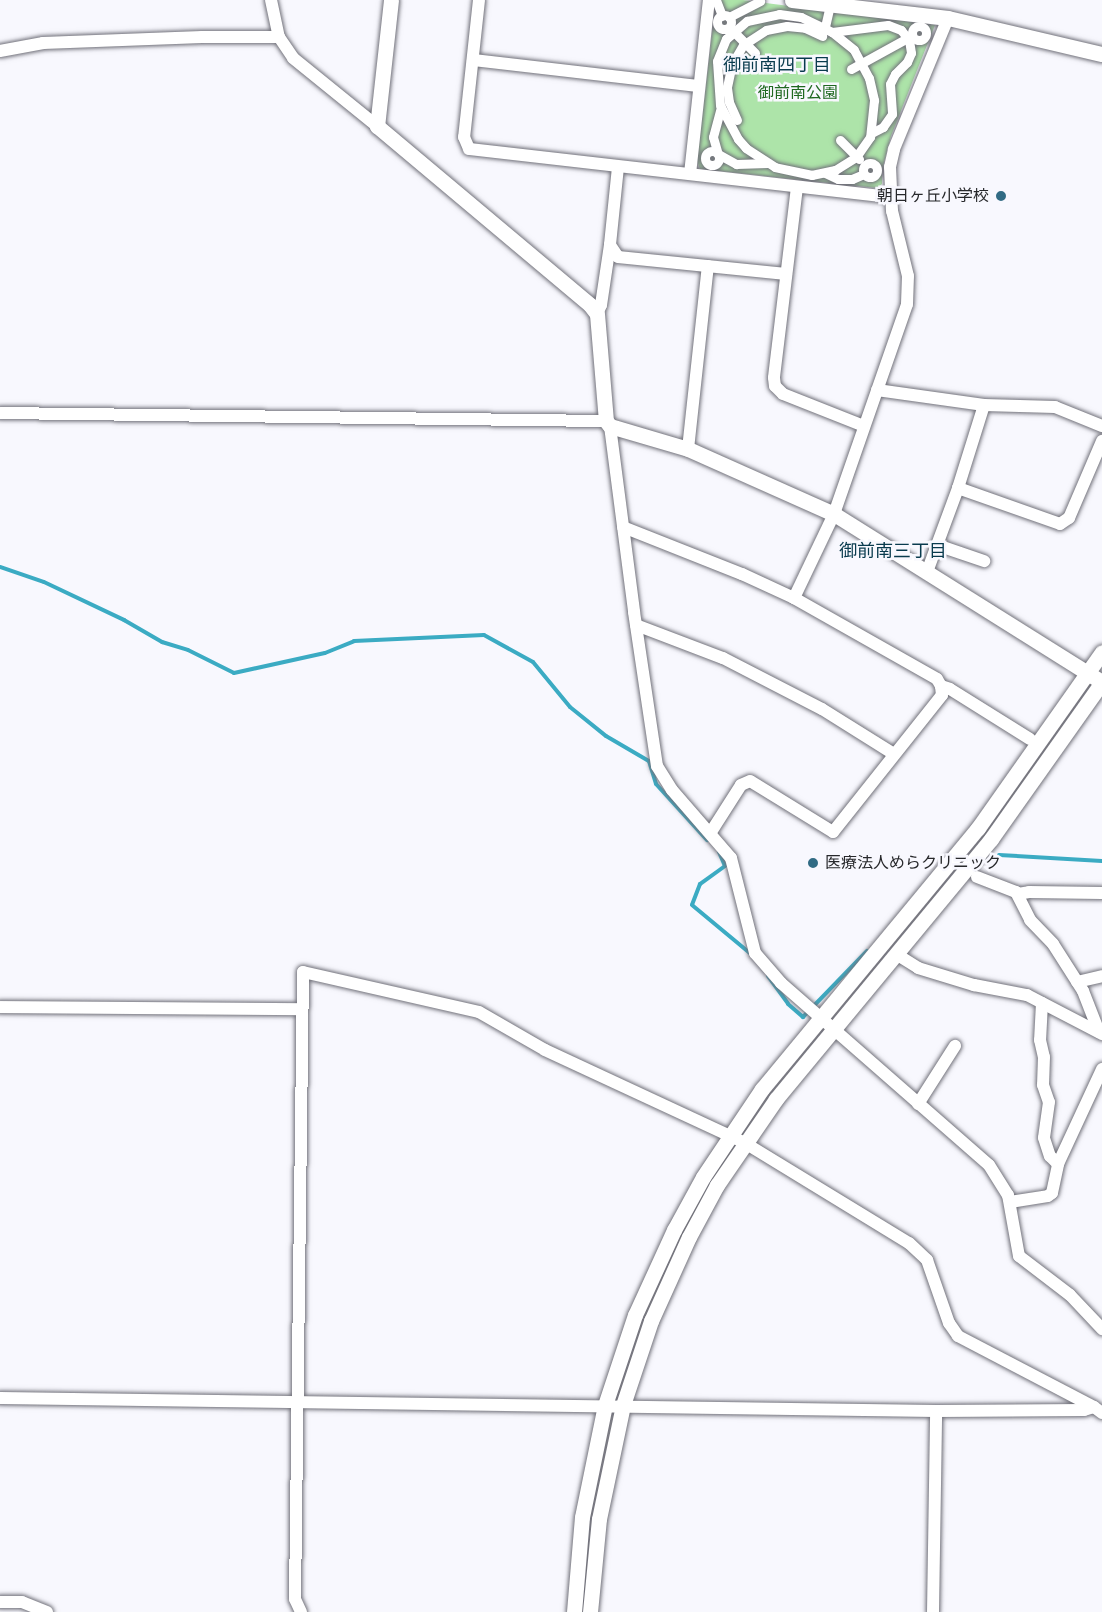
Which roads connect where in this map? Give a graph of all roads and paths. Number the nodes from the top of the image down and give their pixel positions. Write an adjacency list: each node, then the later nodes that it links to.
1 (271, 0): 12 (street)
2 (392, 0): 25 (street)
3 (479, 0): 19 (street)
4 (709, 0): 22 (street)
5 (716, 0): 10 (street)
6 (792, 0): 8 (street)
7 (760, 2): 10 (street)
8 (830, 4): 9 (street); 11 (street)
9 (948, 18): 18 (street); 39 (street)
10 (726, 24): 11 (street); 14 (street); 15 (street); 23 (street)
11 (825, 34): 13 (street); 15 (street); 20 (street)
12 (279, 37): 16 (street); 25 (street)
13 (910, 37): 13 (street); 20 (street); 26 (street)
14 (710, 38)
15 (745, 43): 17 (street); 24 (street)
16 (0, 51)
17 (755, 53)
18 (1102, 54)
19 (473, 60): 22 (street); 32 (street)
20 (862, 63): 21 (street); 26 (street)
21 (851, 69)
22 (699, 86): 36 (street)
23 (721, 107): 24 (street); 29 (street)
24 (736, 121): 31 (street)
25 (377, 126): 43 (street)
26 (872, 133): 30 (street)
27 (840, 140): 30 (street)
28 (698, 149): 29 (street)
29 (713, 153): 31 (street); 33 (street)
30 (856, 157): 34 (street); 35 (street)
31 (768, 163): 35 (street)
32 (618, 167): 36 (street); 40 (street)
33 (711, 168)
34 (872, 172): 35 (street); 38 (street)
35 (825, 173)
36 (690, 174): 37 (street)
37 (797, 187): 39 (street); 42 (street)
38 (867, 188)
39 (891, 197): 44 (street)
40 (610, 245): 41 (street); 43 (street)
41 (708, 266): 42 (street); 51 (street)
42 (786, 274): 48 (street)
43 (597, 314): 47 (street)
44 (877, 390): 45 (street); 48 (street)
45 (984, 405): 49 (street); 52 (street)
46 (0, 413): 47 (street)
47 (608, 423): 51 (street); 54 (street)
48 (864, 426): 53 (street)
49 (1102, 426)
50 (1102, 441): 52 (street)
51 (688, 449): 53 (street)
52 (958, 488): 55 (street)
53 (834, 514): 57 (street); 58 (street)
54 (623, 527): 58 (street); 59 (street)
55 (937, 545): 56 (street); 57 (street)
56 (984, 561)
57 (927, 572): 61 (street)
58 (794, 598): 63 (street)
59 (636, 625): 65 (street); 66 (street)
60 (1102, 652): 61 (street)
61 (1088, 673): 62 (street); 76 (street)
62 (1102, 682): 70 (street)
63 (941, 686): 64 (street); 65 (street)
64 (1030, 739)
65 (894, 754): 66 (street)
66 (711, 832): 76 (street)
67 (977, 877): 69 (street)
68 (1102, 893): 69 (street)
69 (1018, 894): 72 (street)
70 (896, 954): 73 (street); 77 (street)
71 (1101, 972): 72 (street)
72 (1077, 982): 78 (street)
73 (1042, 1003): 78 (street); 84 (street)
74 (0, 1006): 75 (street)
75 (303, 1010): 82 (street); 88 (street)
76 (822, 1017): 77 (street); 82 (street)
77 (835, 1028): 81 (street); 83 (street)
78 (1100, 1033)
79 (955, 1046): 81 (street)
80 (1102, 1069): 84 (street)
81 (918, 1104): 85 (street)
82 (730, 1137): 83 (street); 89 (street)
83 (745, 1143): 90 (street); 92 (street)
84 (1058, 1164): 85 (street)
85 (1010, 1202): 86 (street)
86 (1102, 1329)
87 (0, 1398): 88 (street)
88 (298, 1402): 89 (street); 95 (street)
89 (605, 1405): 90 (street); 96 (street)
90 (623, 1405): 91 (street); 97 (street)
91 (936, 1410): 92 (street); 98 (street)
92 (1098, 1410)
93 (0, 1602): 94 (street)
94 (47, 1612)
95 (301, 1612)
96 (574, 1612)
97 (590, 1612)
98 (933, 1612)

